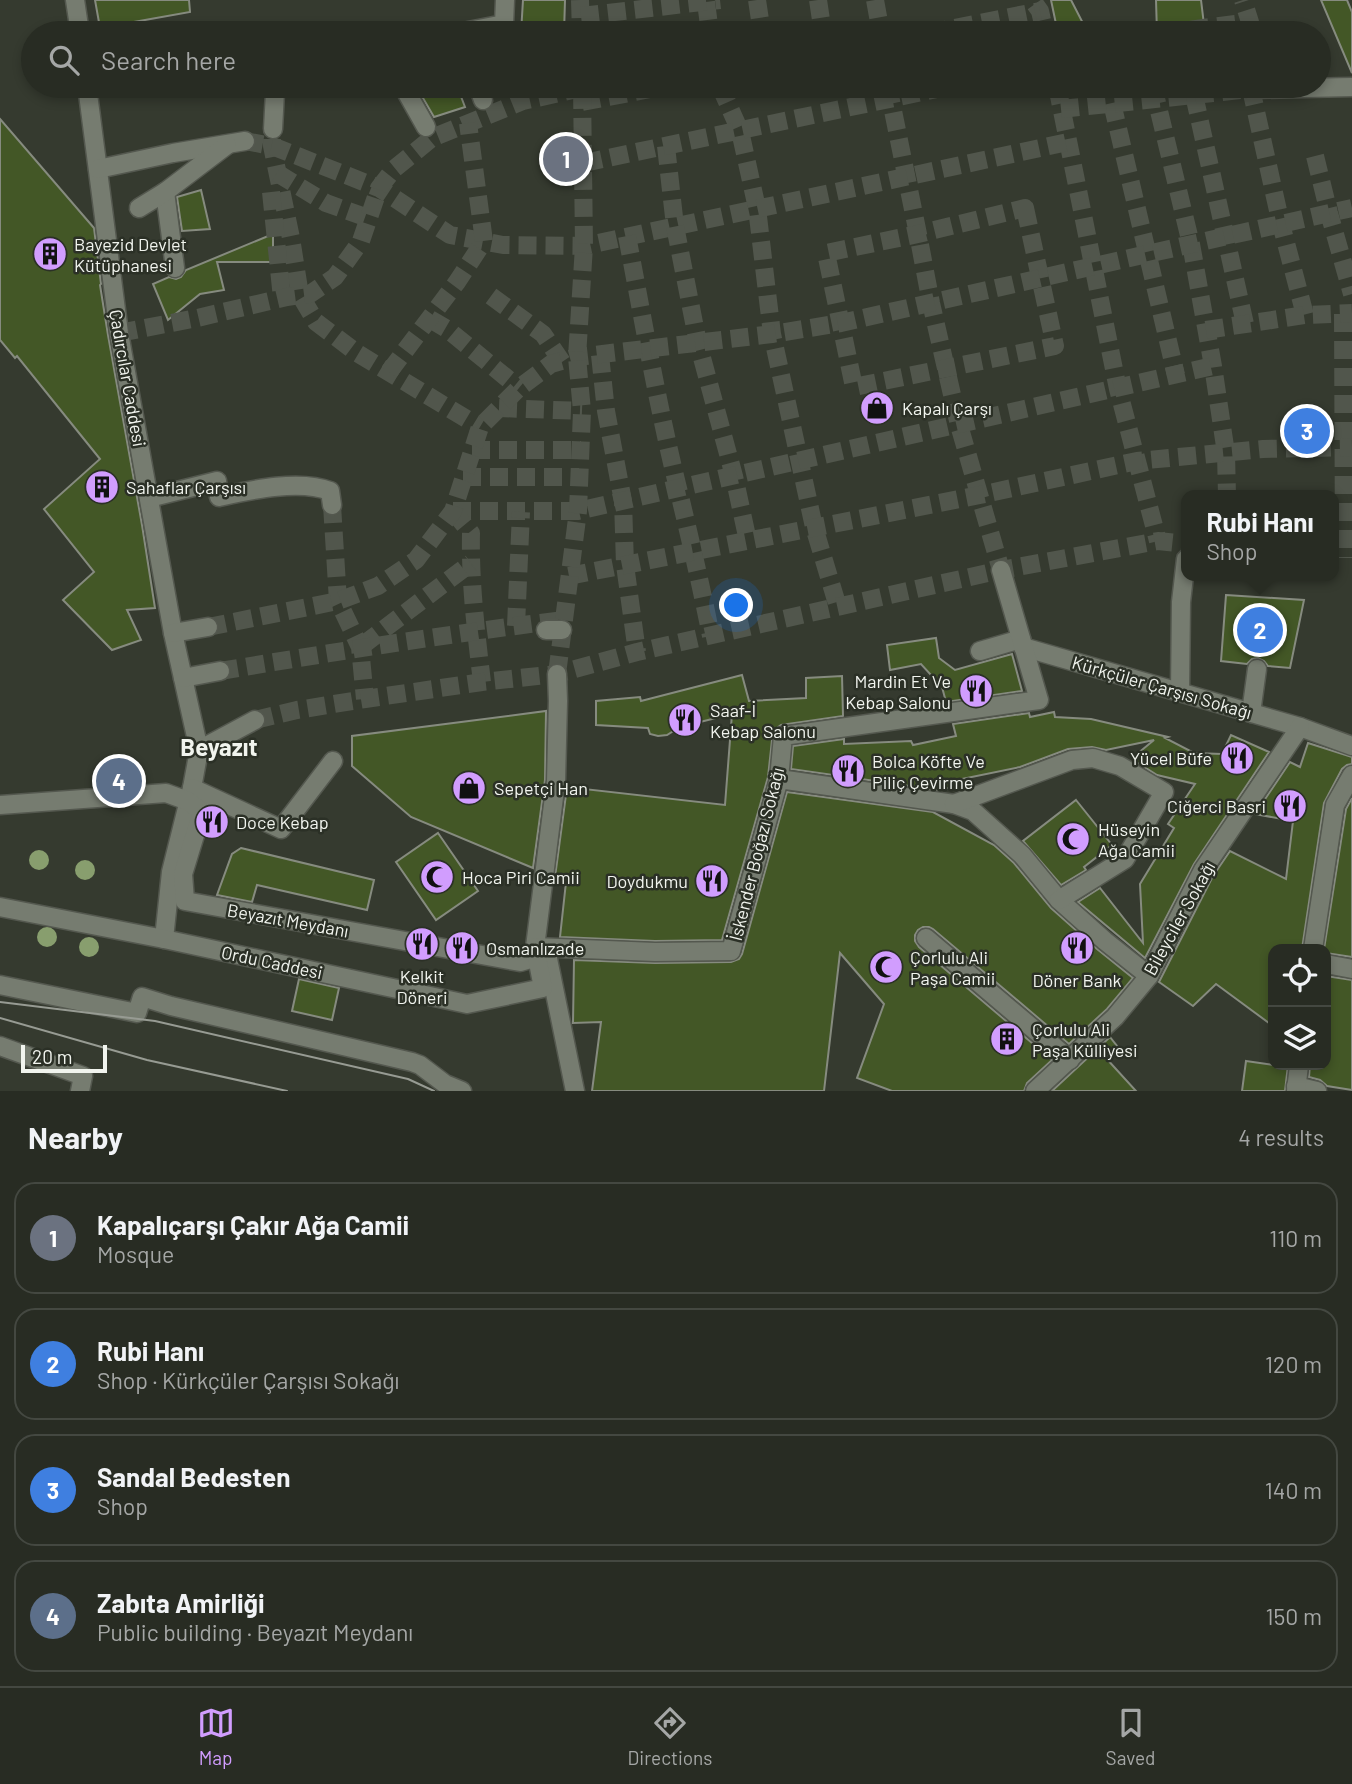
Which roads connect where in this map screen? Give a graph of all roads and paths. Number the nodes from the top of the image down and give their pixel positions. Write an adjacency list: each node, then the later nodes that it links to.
1 (75, 0): 3 (street)
2 (505, 0): 4 (street)
3 (78, 21)
4 (504, 21)
5 (1331, 87): 6 (street)
6 (1352, 87)
7 (89, 98): 12 (street, Çadırcılar Caddesi)
8 (275, 98): 11 (street)
9 (410, 98): 10 (street)
10 (426, 127)
11 (273, 129)
12 (98, 170): 13 (street); 16 (street, Çadırcılar Caddesi)
13 (165, 192): 14 (street); 15 (street)
14 (139, 208)
15 (176, 268)
16 (149, 498): 17 (street); 21 (street, Çadırcılar Caddesi)
17 (332, 505)
18 (1002, 570): 22 (street)
19 (1183, 581): 28 (street)
20 (208, 627): 21 (street)
21 (173, 633): 27 (street, Çadırcılar Caddesi)
22 (1022, 643): 23 (street); 28 (street, Kürkçüler Çarşısı Sokağı); 36 (street, İskender Boğazı Sokağı)
23 (979, 651)
24 (1257, 669): 29 (street)
25 (220, 671): 27 (street)
26 (557, 674): 45 (street)
27 (183, 678): 33 (street, Çadırcılar Caddesi)
28 (1180, 692): 29 (street, Kürkçüler Çarşısı Sokağı)
29 (1251, 713): 31 (street, Kürkçüler Çarşısı Sokağı)
30 (255, 720): 33 (street)
31 (1300, 727): 32 (street, Kürkçüler Çarşısı Sokağı); 48 (street, Bileyciler Sokağı)
32 (1352, 746)
33 (199, 750): 37 (street)
34 (333, 761): 37 (street)
35 (1352, 775): 44 (street)
36 (779, 779): 39 (street); 45 (street, İskender Boğazı Sokağı)
37 (190, 794): 38 (street); 43 (street); 45 (street, Beyazıt Meydanı)
38 (0, 804)
39 (954, 804): 40 (street); 40 (street)
40 (1059, 900): 48 (street)
41 (0, 907): 43 (street, Ordu Caddesi)
42 (926, 938): 51 (street)
43 (164, 939): 45 (street, Ordu Caddesi)
44 (1314, 944)
45 (536, 952): 56 (street)
46 (1331, 965): 47 (street)
47 (1352, 970)
48 (1149, 976): 51 (street, Bileyciler Sokağı)
49 (0, 985): 55 (street)
50 (0, 1046): 53 (street)
51 (1070, 1060): 57 (street, Bileyciler Sokağı)
52 (1298, 1070): 54 (street)
53 (82, 1084)
54 (1296, 1089): 58 (street)
55 (462, 1091)
56 (575, 1091)
57 (1035, 1091)
58 (1317, 1091)

